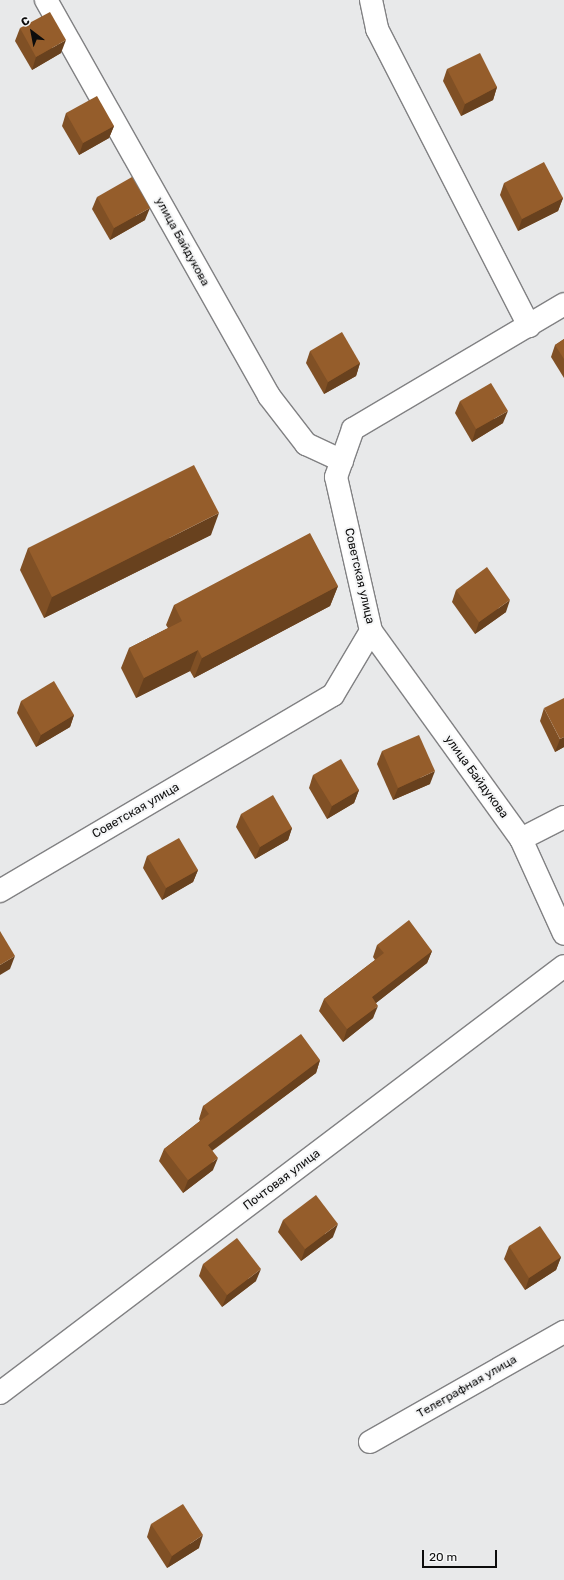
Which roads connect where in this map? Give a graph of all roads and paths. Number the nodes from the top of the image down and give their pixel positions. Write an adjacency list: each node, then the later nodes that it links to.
1 (46, 0): 5 (street, улица Байдукова)
2 (370, 0): 4 (street)
3 (564, 304): 4 (street, Советская улица)
4 (529, 326): 5 (street, Советская улица)
5 (342, 461): 6 (street, Советская улица)
6 (371, 631): 8 (street, улица Байдукова); 9 (street, Советская улица)
7 (564, 817): 8 (street)
8 (521, 839): 10 (street, улица Байдукова)
9 (0, 891)
10 (564, 934)
11 (564, 966): 13 (street, Почтовая улица)
12 (564, 1332): 14 (street, Телеграфная улица)
13 (0, 1393)
14 (370, 1442)

